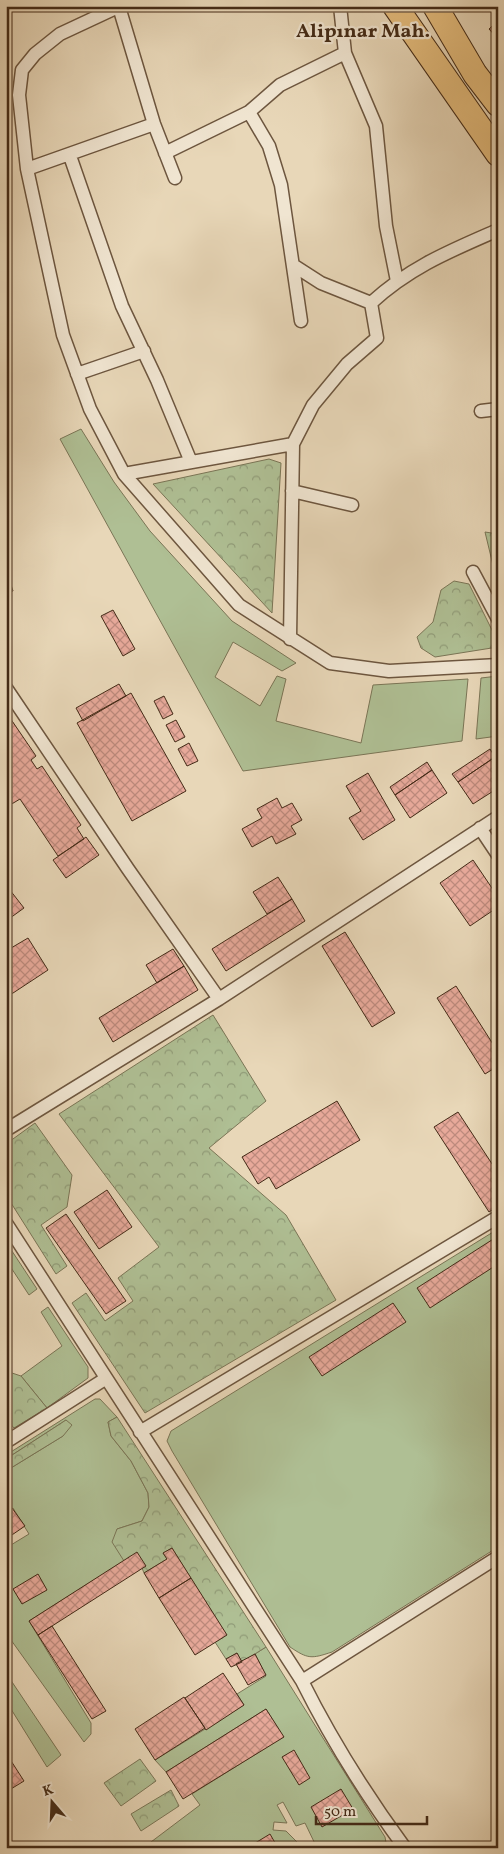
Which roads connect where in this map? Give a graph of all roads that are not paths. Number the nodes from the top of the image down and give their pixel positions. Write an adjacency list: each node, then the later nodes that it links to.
1 (340, 6): 5 (street)
2 (395, 6): 10 (highway)
3 (435, 6): 6 (highway)
4 (121, 7): 8 (street); 12 (street)
5 (345, 53): 7 (street); 16 (street)
6 (498, 104)
7 (249, 112): 9 (street); 15 (street)
8 (154, 124): 9 (street); 11 (street)
9 (165, 153): 13 (street)
10 (498, 154)
11 (70, 156): 12 (street); 19 (street)
12 (28, 169): 20 (street)
13 (175, 178)
14 (498, 230): 16 (street)
15 (293, 265): 17 (street); 18 (street)
16 (397, 281): 17 (street)
17 (371, 303): 23 (street)
18 (301, 321)
19 (144, 352): 20 (street); 24 (street)
20 (77, 374): 25 (street)
21 (498, 409): 22 (street)
22 (481, 411)
23 (293, 444): 24 (street); 26 (street)
24 (191, 462): 25 (street)
25 (124, 474): 30 (street)
26 (292, 492): 27 (street); 30 (street)
27 (352, 505)
28 (473, 572): 29 (street)
29 (498, 619)
30 (290, 639): 31 (street)
31 (498, 664)
32 (6, 688): 36 (street)
33 (498, 817): 34 (street)
34 (480, 828): 35 (street); 36 (street)
35 (498, 855)
36 (219, 999): 37 (street)
37 (6, 1130)
38 (498, 1217): 41 (street)
39 (6, 1223): 40 (street)
40 (105, 1378): 41 (street); 42 (street)
41 (140, 1432): 44 (street)
42 (6, 1442)
43 (498, 1557): 44 (street)
44 (302, 1681): 45 (street)
45 (382, 1818): 46 (street); 47 (street)
46 (395, 1848)
47 (405, 1848)

